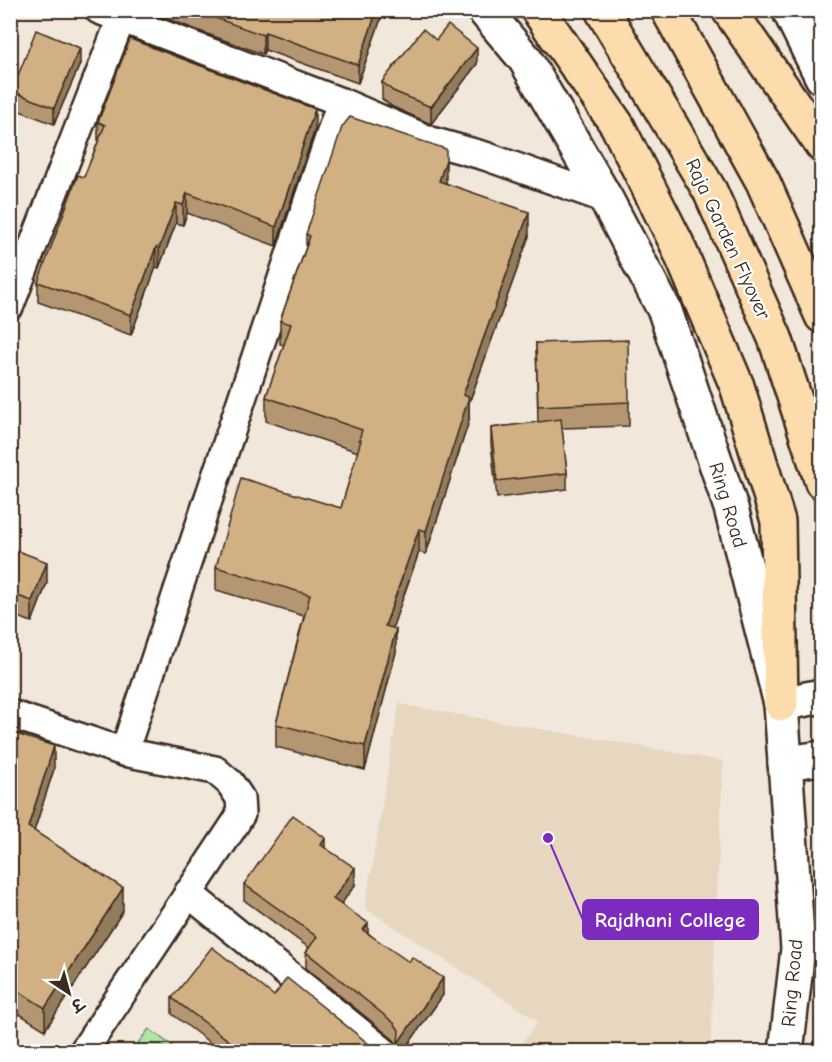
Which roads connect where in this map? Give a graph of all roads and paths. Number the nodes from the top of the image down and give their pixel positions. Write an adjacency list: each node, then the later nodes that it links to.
1 (484, 10): 11 (main road, Ring Road)
2 (538, 10): 16 (main road)
3 (602, 10): 14 (main road, Raja Garden Flyover)
4 (668, 10): 13 (main road)
5 (729, 10): 10 (main road)
6 (789, 10): 8 (main road)
7 (110, 15): 9 (street); 12 (street)
8 (822, 76)
9 (341, 102): 11 (street); 18 (street)
10 (822, 145)
11 (606, 199): 16 (main road, Ring Road)
12 (10, 305)
13 (822, 316)
14 (822, 482)
15 (822, 696): 16 (main road)
16 (781, 704): 20 (main road, Ring Road)
17 (10, 714): 18 (street)
18 (124, 752): 21 (street)
19 (822, 758): 20 (main road)
20 (785, 764): 24 (main road, Ring Road)
21 (188, 893): 22 (street); 23 (street)
22 (83, 1052)
23 (384, 1052)
24 (786, 1052)

